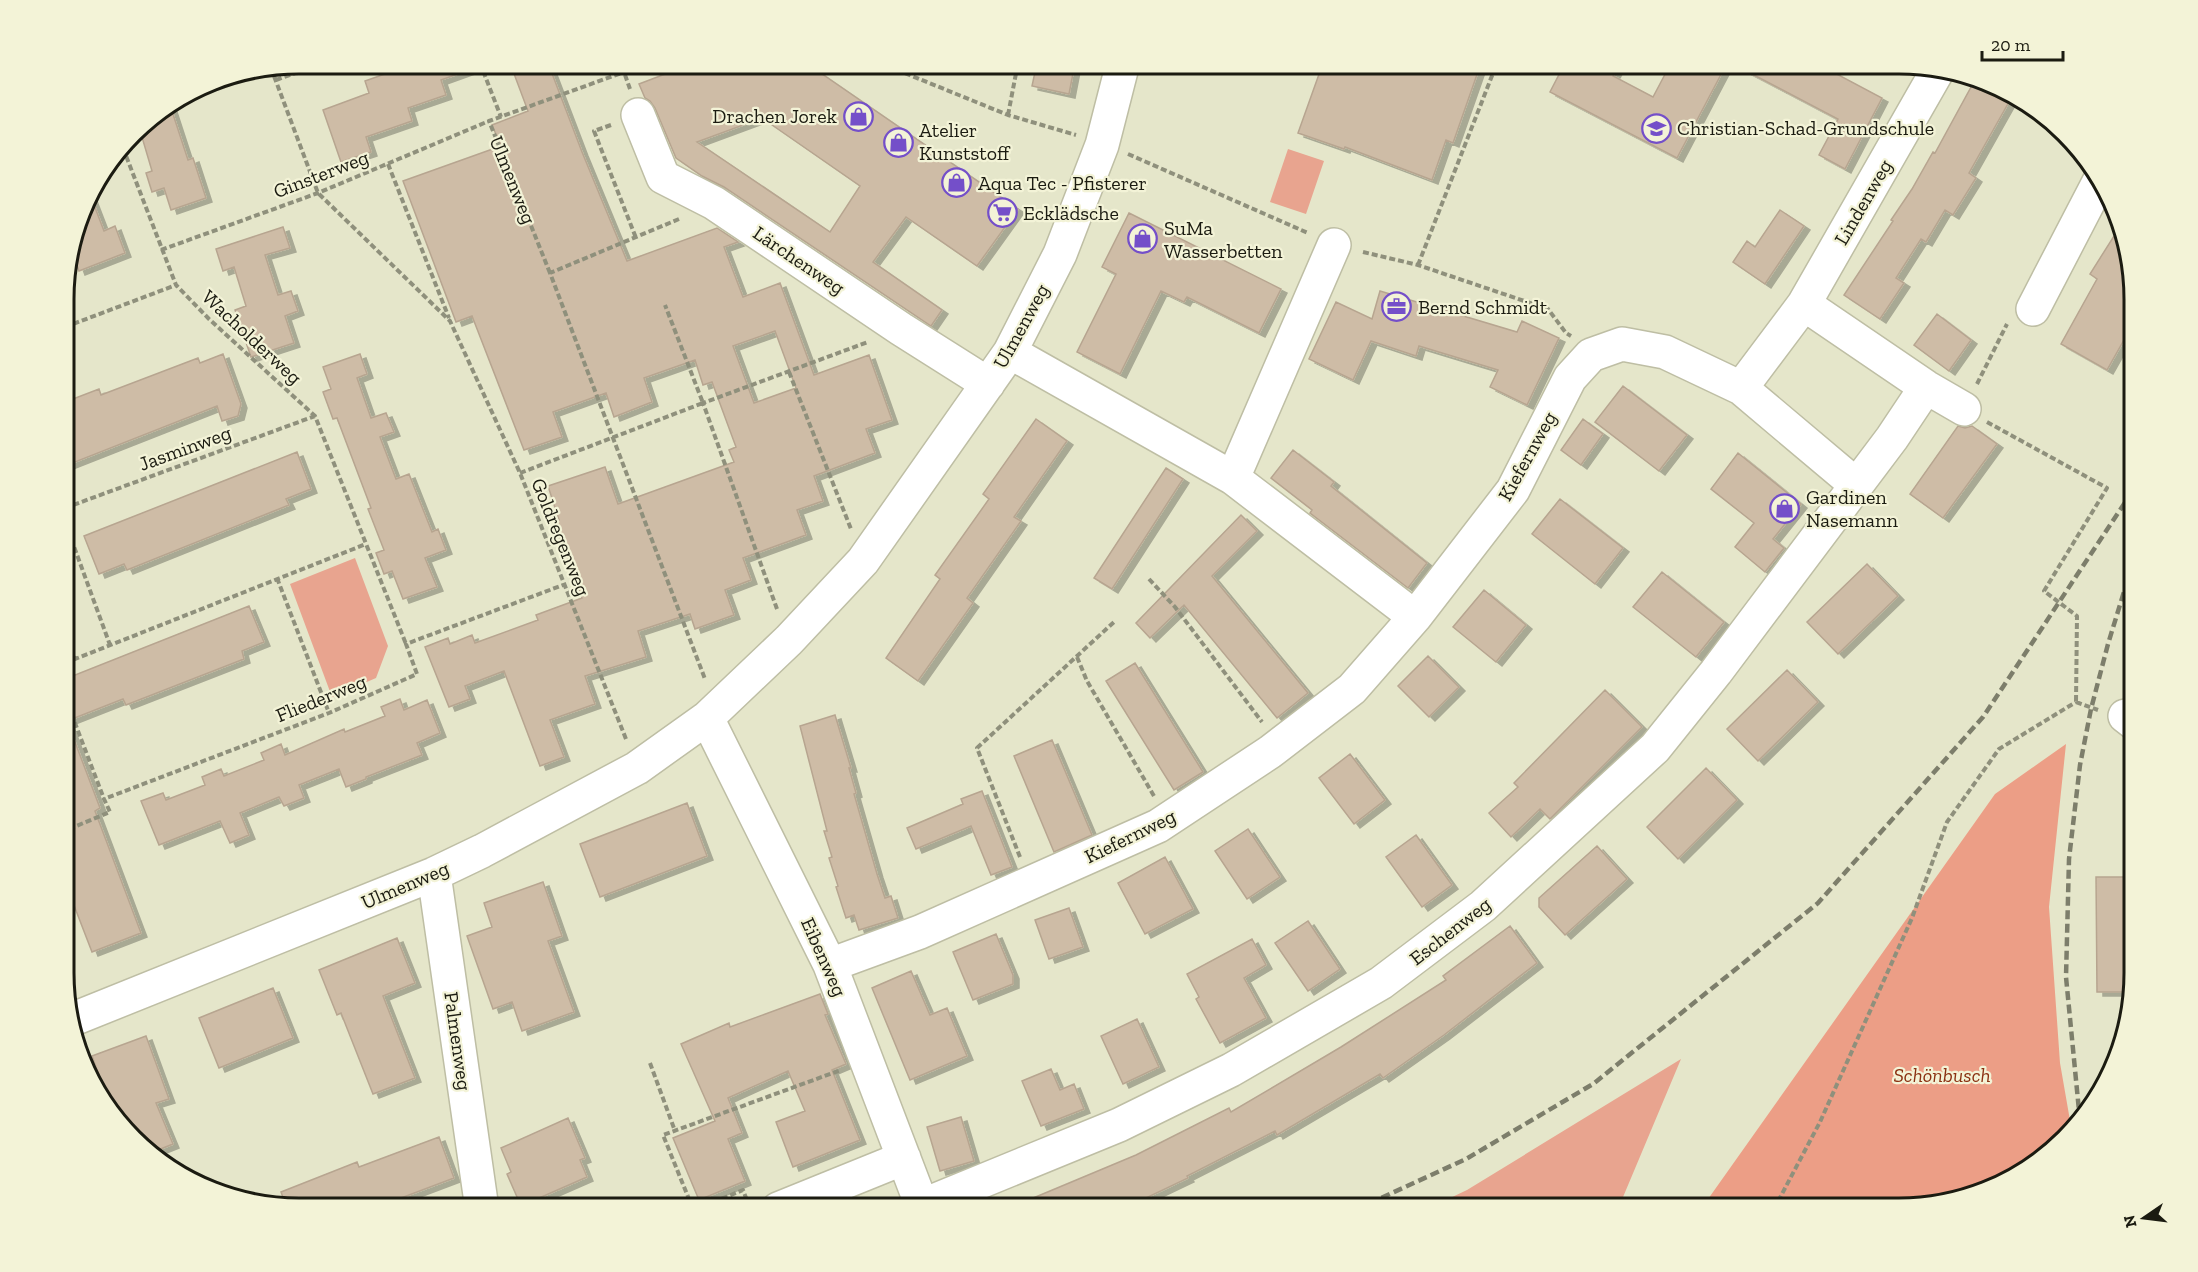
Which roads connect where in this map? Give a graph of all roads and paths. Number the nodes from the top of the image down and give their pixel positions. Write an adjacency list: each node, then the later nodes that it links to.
1 (292, 74): 10 (path)
2 (484, 74): 13 (path)
3 (619, 74): 13 (path, Ulmenweg)
4 (907, 74): 12 (path)
5 (1016, 74): 12 (path)
6 (1120, 74): 15 (street, Ulmenweg)
7 (1493, 74): 24 (path)
8 (274, 75): 10 (path, Goldregenweg)
9 (1934, 76): 27 (street, Lindenweg)
10 (276, 80): 19 (path, Goldregenweg)
11 (638, 115): 20 (street, Lärchenweg); 21 (path)
12 (1008, 115): 15 (path)
13 (501, 117): 14 (path, Ulmenweg)
14 (489, 121): 17 (path, Ginsterweg); 25 (path, Ulmenweg)
15 (1102, 145): 33 (street, Ulmenweg)
16 (125, 155): 23 (path, Wacholderweg)
17 (388, 164): 19 (path, Ginsterweg); 30 (path, Goldregenweg)
18 (2095, 189): 29 (street)
19 (318, 193): 23 (path, Ginsterweg); 30 (path, Goldregenweg)
20 (714, 203): 21 (path); 32 (street, Lärchenweg)
21 (636, 238): 25 (path)
22 (1334, 245): 43 (street)
23 (161, 250): 26 (path, Wacholderweg)
24 (1418, 265)
25 (550, 273): 41 (path, Ulmenweg)
26 (176, 285): 31 (path); 40 (path, Wacholderweg)
27 (1804, 304): 36 (street); 37 (street, Lindenweg)
28 (665, 305): 38 (path)
29 (2033, 309): 39 (path)
30 (450, 321): 42 (path, Goldregenweg)
31 (74, 324)
32 (901, 329): 34 (path); 35 (street, Lärchenweg)
33 (1010, 352): 35 (street, Ulmenweg); 43 (street)
34 (789, 372): 38 (path); 48 (path)
35 (988, 384): 48 (street, Ulmenweg)
36 (1926, 387): 39 (street); 44 (street)
37 (1741, 388): 44 (street); 52 (street, Kiefernweg)
38 (703, 403): 41 (path); 54 (path)
39 (1964, 410): 82 (path)
40 (315, 416): 45 (path, Jasminweg); 46 (path, Wacholderweg)
41 (612, 438): 42 (path); 59 (path, Ulmenweg)
42 (520, 473): 51 (path, Goldregenweg)
43 (1233, 478): 52 (street)
44 (1855, 484): 81 (street, Eschenweg)
45 (74, 505)
46 (366, 544): 49 (path); 55 (path, Wacholderweg)
47 (74, 547): 56 (path)
48 (863, 561): 54 (street, Ulmenweg)
49 (277, 578): 56 (path); 60 (path)
50 (1149, 579): 62 (path)
51 (563, 585): 55 (path); 63 (path, Goldregenweg)
52 (1415, 617): 62 (street, Kiefernweg)
53 (1114, 622): 57 (path)
54 (789, 640): 59 (street, Ulmenweg)
55 (406, 644): 60 (path, Fliederweg)
56 (110, 645): 58 (path)
57 (1077, 657): 65 (path); 68 (path)
58 (75, 659)
59 (712, 712): 63 (street, Ulmenweg); 69 (street, Eibenweg)
60 (329, 713): 64 (path, Fliederweg)
61 (74, 721): 64 (path)
62 (1279, 745): 65 (street, Kiefernweg)
63 (637, 768): 67 (street, Ulmenweg)
64 (104, 799): 66 (path)
65 (1168, 820): 68 (street, Kiefernweg)
66 (74, 827)
67 (434, 874): 70 (street, Ulmenweg); 75 (street, Palmenweg)
68 (1030, 883): 69 (street, Kiefernweg)
69 (830, 965): 71 (street, Eibenweg)
70 (78, 1017)
71 (867, 1060): 73 (path); 74 (street, Eibenweg)
72 (650, 1063): 73 (path)
73 (675, 1131): 76 (path)
74 (904, 1158): 79 (street); 80 (street, Eibenweg)
75 (480, 1198)
76 (690, 1198)
77 (723, 1198): 78 (path)
78 (746, 1198)
79 (805, 1198)
80 (915, 1198)
81 (940, 1198)
82 (1780, 1198)

